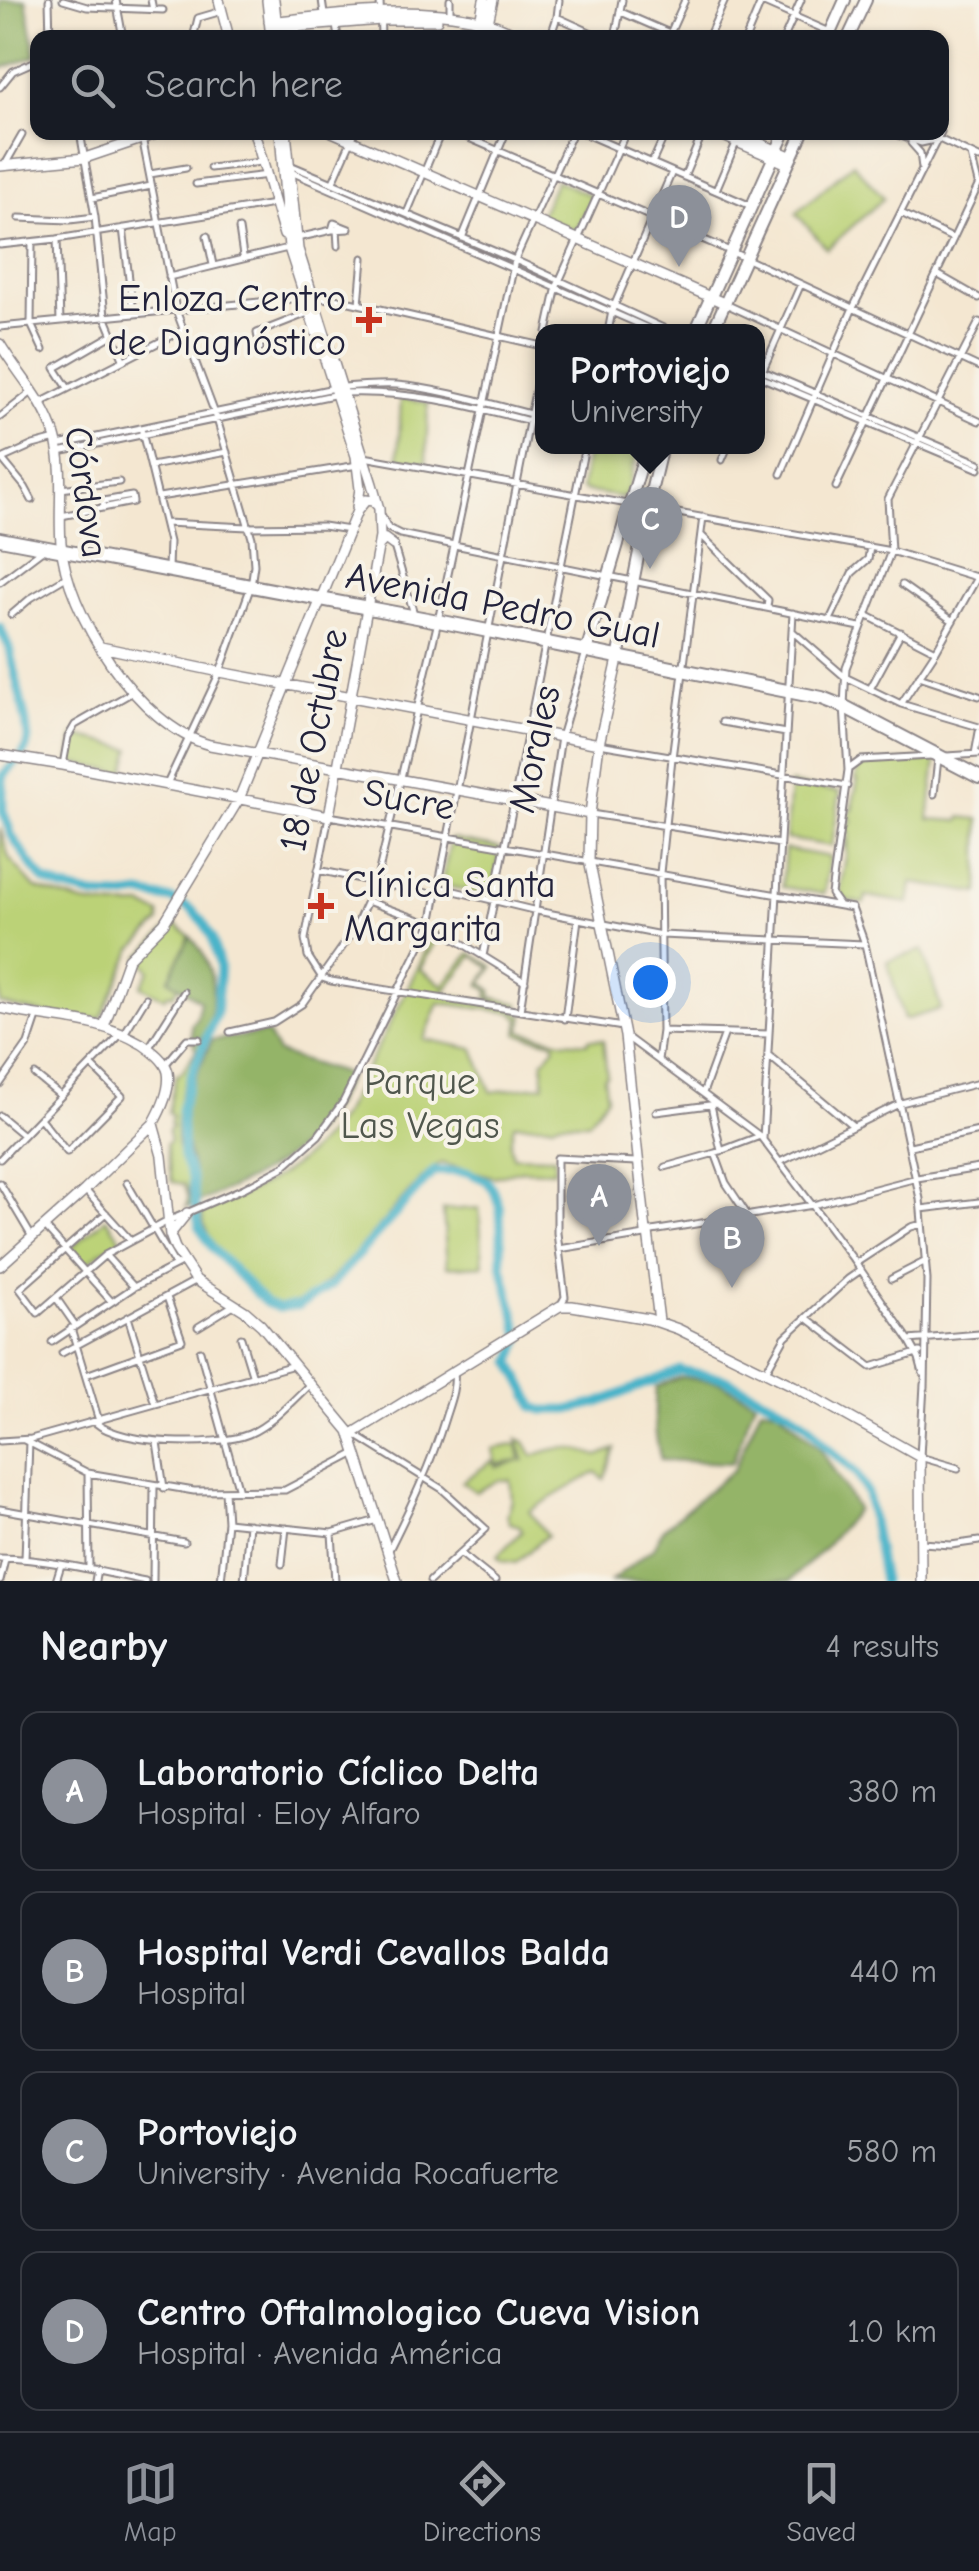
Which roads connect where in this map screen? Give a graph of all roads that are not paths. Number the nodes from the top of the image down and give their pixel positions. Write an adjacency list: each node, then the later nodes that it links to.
1 (49, 0): 32 (street)
2 (64, 0): 20 (street)
3 (116, 0): 20 (street)
4 (151, 0): 21 (street)
5 (271, 0): 31 (street)
6 (322, 0): 24 (street)
7 (380, 0): 27 (street)
8 (450, 0): 25 (street)
9 (484, 0): 30 (street)
10 (492, 0): 30 (street)
11 (559, 0): 28 (street)
12 (622, 0): 23 (street)
13 (685, 0): 41 (street)
14 (725, 0): 42 (street)
15 (801, 0): 26 (street)
16 (845, 0): 46 (main road)
17 (866, 0): 47 (main road)
18 (760, 1): 26 (street); 43 (street)
19 (221, 6): 34 (street)
20 (118, 10): 21 (street); 33 (street)
21 (153, 10): 22 (street)
22 (163, 10)
23 (621, 12): 39 (street); 40 (street)
24 (325, 16): 27 (street); 31 (street)
25 (450, 16): 27 (street); 30 (street)
26 (794, 16): 44 (street); 45 (street)
27 (381, 17): 29 (street); 30 (street); 36 (street)
28 (557, 17): 37 (street); 38 (street)
29 (336, 22): 31 (street); 35 (street)
30 (482, 27)
31 (274, 29)
32 (50, 30)
33 (122, 30)
34 (195, 30)
35 (337, 30)
36 (382, 30)
37 (553, 30)
38 (585, 30)
39 (617, 30)
40 (659, 30)
41 (671, 30)
42 (712, 30)
43 (749, 30)
44 (788, 30)
45 (820, 30)
46 (831, 30)
47 (852, 30)
48 (30, 63): 49 (street)
49 (0, 86)
50 (22, 134): 83 (street)
51 (949, 138): 77 (street)
52 (82, 140): 78 (street)
53 (130, 140): 78 (street)
54 (143, 140): 89 (street)
55 (257, 140): 80 (street)
56 (284, 140): 86 (street)
57 (352, 140): 94 (street)
58 (359, 140): 87 (street)
59 (437, 140): 87 (street)
60 (473, 140): 75 (street)
61 (503, 140): 75 (street)
62 (573, 140): 91 (street)
63 (596, 140): 74 (street)
64 (622, 140): 74 (street)
65 (662, 140): 82 (street)
66 (700, 140): 92 (street)
67 (736, 140): 98 (street)
68 (746, 140): 76 (street)
69 (780, 140): 76 (main road)
70 (800, 140): 81 (main road)
71 (930, 140): 73 (street)
72 (938, 140): 90 (street)
73 (909, 141): 90 (street)
74 (618, 149): 82 (street); 99 (street)
75 (498, 151): 91 (street); 100 (street)
76 (773, 153): 81 (street); 103 (main road)
77 (970, 154): 79 (street); 96 (street)
78 (85, 158): 83 (street); 101 (street)
79 (979, 158)
80 (264, 161): 85 (street); 93 (street)
81 (790, 161): 127 (main road)
82 (652, 163): 88 (street)
83 (2, 168)
84 (186, 168): 89 (street)
85 (210, 168)
86 (286, 169): 93 (street); 94 (street); 107 (street); 111 (street); 121 (street)
87 (424, 172): 100 (street); 107 (street)
88 (672, 172): 92 (street); 108 (street)
89 (148, 174): 97 (street)
90 (921, 174): 104 (street)
91 (554, 175): 99 (street); 109 (street)
92 (684, 176): 98 (street)
93 (268, 177): 95 (street); 102 (street); 111 (street)
94 (333, 182): 107 (street)
95 (196, 184)
96 (979, 185): 119 (street)
97 (151, 186): 101 (street); 110 (street)
98 (716, 190): 103 (street)
99 (598, 194): 108 (street); 117 (street)
100 (480, 196): 109 (street); 116 (street)
101 (92, 198): 105 (street)
102 (274, 204): 110 (street); 121 (street)
103 (751, 206): 124 (main road)
104 (902, 213): 119 (street); 141 (street)
105 (95, 217): 106 (street); 114 (street)
106 (19, 218)
107 (405, 218): 116 (street); 129 (street)
108 (652, 218): 124 (street); 128 (street)
109 (534, 219): 117 (street); 129 (street)
110 (157, 222): 112 (street); 132 (street)
111 (287, 224): 121 (street)
112 (123, 228): 114 (street); 143 (street)
113 (239, 230): 125 (street)
114 (97, 232): 118 (street); 145 (street)
115 (207, 236): 130 (street)
116 (462, 238): 129 (street)
117 (578, 238): 128 (street); 133 (street)
118 (57, 239): 120 (street); 146 (street)
119 (953, 239): 131 (street)
120 (32, 243): 122 (street); 148 (street)
121 (294, 245): 123 (street); 125 (street); 136 (street)
122 (0, 246)
123 (338, 246)
124 (730, 251): 127 (street); 135 (main road)
125 (243, 258): 130 (street)
126 (362, 258): 139 (street)
127 (744, 258): 134 (street); 138 (main road)
128 (633, 262): 135 (street); 140 (street)
129 (514, 264): 133 (street); 160 (street)
130 (213, 266): 132 (street)
131 (937, 274): 137 (street); 158 (street)
132 (169, 277): 142 (street)
133 (558, 283): 140 (street); 149 (street)
134 (801, 284): 141 (street); 157 (street)
135 (710, 296): 138 (street); 153 (main road)
136 (307, 298): 139 (street); 142 (street); 144 (street); 174 (street)
137 (979, 298)
138 (724, 303): 154 (main road); 157 (street)
139 (359, 304): 160 (street)
140 (614, 308): 150 (street); 151 (street); 152 (street)
141 (853, 308): 158 (street); 165 (street)
142 (176, 310): 143 (street); 156 (street)
143 (132, 313): 145 (street)
144 (308, 313): 163 (street); 174 (street)
145 (106, 316): 146 (street); 159 (street)
146 (60, 321): 148 (street)
147 (979, 322): 166 (street)
148 (32, 324): 155 (street); 164 (street)
149 (549, 324)
150 (610, 324)
151 (643, 324)
152 (653, 324)
153 (698, 324)
154 (715, 324)
155 (0, 326)
156 (183, 330): 167 (street); 182 (street)
157 (781, 330): 165 (street); 169 (street)
158 (909, 333): 166 (street); 172 (street)
159 (112, 335): 167 (street); 173 (street)
160 (498, 336): 162 (street); 180 (street)
161 (0, 344): 168 (street, Córdova)
162 (535, 344)
163 (260, 348)
164 (44, 350)
165 (833, 354): 172 (street); 177 (street)
166 (960, 358): 170 (street); 179 (street)
167 (123, 359): 173 (street)
168 (4, 360): 175 (street, Córdova)
169 (765, 363)
170 (979, 366)
171 (765, 377): 177 (street)
172 (886, 379): 179 (street); 185 (street)
173 (68, 388): 178 (street)
174 (338, 390): 180 (street); 182 (street); 196 (street, 18 de Octubre)
175 (32, 392): 178 (street, Córdova); 181 (street)
176 (535, 392): 183 (street)
177 (815, 397): 185 (street); 200 (street)
178 (40, 403): 189 (street, Córdova)
179 (938, 403): 186 (street); 188 (street)
180 (483, 407): 183 (street); 201 (street)
181 (0, 416)
182 (216, 416): 187 (street); 190 (street)
183 (530, 417): 184 (street); 203 (street)
184 (535, 418)
185 (867, 418): 188 (street); 205 (street)
186 (979, 421)
187 (142, 431): 189 (street); 198 (street)
188 (918, 440): 199 (street); 229 (street)
189 (58, 445): 195 (street); 206 (street, Córdova)
190 (227, 452): 198 (street); 204 (street)
191 (582, 454): 207 (street)
192 (645, 454): 210 (main road, Morales)
193 (660, 454): 213 (main road)
194 (725, 454): 197 (street)
195 (1, 458): 209 (street)
196 (359, 459): 201 (street); 204 (street); 212 (street, 18 de Octubre); 218 (street)
197 (722, 460)
198 (151, 466): 208 (street)
199 (979, 466)
200 (781, 474)
201 (470, 476): 203 (street); 223 (street)
202 (119, 482): 206 (street)
203 (517, 484): 207 (street); 230 (street)
204 (237, 485): 208 (street); 219 (street)
205 (836, 487)
206 (60, 489): 214 (street, Córdova)
207 (575, 494): 210 (street); 231 (street)
208 (158, 498): 216 (street)
209 (32, 500)
210 (630, 504): 213 (street); 233 (main road, Morales)
211 (104, 508): 211 (street); 214 (street)
212 (379, 508): 217 (street); 218 (street); 224 (street, 18 de Octubre)
213 (647, 508): 215 (street); 236 (main road)
214 (60, 516): 228 (street, Córdova)
215 (703, 517): 221 (street); 226 (street)
216 (165, 523): 219 (street); 232 (street)
217 (384, 524): 220 (street); 225 (street)
218 (351, 525): 219 (street); 241 (street)
219 (248, 526): 239 (street)
220 (400, 534): 223 (street); 225 (street)
221 (701, 535): 240 (street); 242 (street)
222 (0, 539): 227 (highway, Avenida Pedro Gual)
223 (454, 544): 230 (street); 249 (street)
224 (379, 545): 225 (street); 243 (street, 18 de Octubre)
225 (393, 545): 247 (street)
226 (870, 547): 229 (street); 248 (street)
227 (46, 548): 228 (highway, Avenida Pedro Gual); 237 (street)
228 (62, 551): 232 (highway, Avenida Pedro Gual); 234 (street, Córdova)
229 (892, 551): 235 (street); 246 (street)
230 (503, 554): 231 (street); 253 (street)
231 (562, 566): 233 (street); 255 (street)
232 (168, 570): 239 (highway, Avenida Pedro Gual)
233 (609, 575): 236 (street); 258 (main road, Morales)
234 (68, 576): 245 (street); 256 (street, Córdova)
235 (979, 576): 250 (street)
236 (634, 580): 240 (street); 259 (main road)
237 (0, 582)
238 (902, 585): 250 (street)
239 (251, 586): 241 (highway, Avenida Pedro Gual); 261 (street)
240 (693, 592): 242 (street); 260 (street)
241 (321, 598): 243 (highway, Avenida Pedro Gual); 264 (street)
242 (767, 607): 244 (street)
243 (368, 608): 247 (highway, Avenida Pedro Gual); 268 (street, 18 de Octubre)
244 (793, 613): 248 (street); 252 (street)
245 (11, 615)
246 (866, 615): 251 (street); 254 (street)
247 (414, 616): 249 (highway, Avenida Pedro Gual)
248 (830, 620): 251 (street)
249 (438, 621): 253 (highway, Avenida Pedro Gual); 272 (street)
250 (952, 621): 257 (street)
251 (860, 627): 263 (street)
252 (792, 630): 263 (street); 267 (street)
253 (488, 631): 255 (highway, Avenida Pedro Gual); 273 (street)
254 (901, 632): 257 (street); 265 (street)
255 (546, 643): 258 (highway, Avenida Pedro Gual); 276 (street)
256 (101, 647): 261 (street); 266 (street, Córdova)
257 (936, 650): 262 (street)
258 (586, 652): 259 (highway, Avenida Pedro Gual); 278 (street, Morales)
259 (618, 658): 260 (highway, Avenida Pedro Gual); 280 (street)
260 (682, 671): 267 (highway, Avenida Pedro Gual); 285 (street)
261 (220, 672): 264 (street); 279 (street)
262 (919, 676): 269 (street); 270 (street)
263 (845, 677): 265 (street); 271 (street)
264 (285, 685): 268 (street); 283 (street)
265 (870, 689): 270 (street)
266 (134, 692): 279 (street, Córdova); 286 (street)
267 (789, 692): 271 (highway, Avenida Pedro Gual); 277 (street)
268 (351, 696): 272 (street); 287 (street, 18 de Octubre)
269 (979, 696)
270 (901, 704): 275 (street)
271 (844, 707): 284 (highway, Avenida Pedro Gual); 288 (street)
272 (418, 709): 273 (street); 291 (street)
273 (470, 719): 276 (street); 294 (street)
274 (722, 722): 277 (street)
275 (979, 729): 281 (street)
276 (528, 730): 278 (street); 297 (street)
277 (786, 734): 290 (street)
278 (561, 737): 280 (street); 298 (street, Morales)
279 (189, 738): 283 (street, Córdova); 292 (street)
280 (599, 744): 285 (street); 299 (street)
281 (977, 754): 284 (street)
282 (0, 755): 286 (street, Sucre)
283 (257, 755): 287 (street, Córdova); 296 (street)
284 (939, 756): 288 (street); 289 (highway, Avenida Pedro Gual); 295 (street)
285 (672, 758): 290 (street); 302 (street)
286 (63, 765): 292 (street, Sucre)
287 (338, 770): 291 (street, Córdova); 300 (street, 18 de Octubre)
288 (848, 770): 293 (street)
289 (975, 774)
290 (784, 776): 293 (street); 304 (street)
291 (400, 780): 294 (street, Córdova); 301 (street)
292 (168, 784): 296 (street, Sucre)
293 (847, 786): 313 (street)
294 (456, 791): 297 (street, Córdova); 303 (street)
295 (934, 794)
296 (239, 799): 300 (street, Sucre); 335 (street)
297 (514, 801): 298 (street, Córdova); 305 (street)
298 (551, 807): 299 (street, Córdova); 306 (street, Morales)
299 (590, 814): 302 (street, Córdova); 307 (street)
300 (329, 816): 301 (street, Sucre); 308 (street, 18 de Octubre)
301 (390, 826): 303 (street, Sucre); 310 (street)
302 (665, 826): 304 (street, Córdova); 309 (street)
303 (448, 835): 305 (street, Sucre); 311 (street)
304 (780, 844): 312 (street)
305 (504, 846): 306 (street, Sucre); 314 (street)
306 (543, 852): 307 (street, Sucre); 318 (street, Morales)
307 (589, 860): 309 (street, Sucre); 321 (street)
308 (318, 870): 310 (street); 326 (street, 18 de Octubre)
309 (660, 872): 312 (street, Sucre); 322 (street)
310 (376, 882): 311 (street); 315 (street)
311 (437, 891): 314 (street); 320 (street)
312 (777, 894): 316 (street, Sucre); 323 (street)
313 (831, 894): 316 (street); 317 (street)
314 (494, 900): 318 (street); 325 (street)
315 (367, 902): 320 (street); 326 (street)
316 (822, 902): 317 (street, Sucre)
317 (838, 904): 324 (street)
318 (537, 911): 319 (street); 327 (street, Morales)
319 (578, 919): 321 (street); 334 (street)
320 (431, 924): 325 (street); 328 (street)
321 (601, 924): 322 (street); 338 (street)
322 (661, 935): 323 (street); 336 (street)
323 (775, 939): 324 (street); 341 (street)
324 (866, 944): 353 (street)
325 (484, 956): 327 (street)
326 (322, 978): 328 (street); 337 (street)
327 (525, 982): 332 (street, Morales)
328 (399, 991): 332 (street); 378 (street)
329 (184, 992): 343 (street)
330 (146, 998): 340 (street)
331 (1, 1012): 333 (street)
332 (520, 1012): 334 (street)
333 (38, 1015): 335 (street); 350 (street)
334 (564, 1019): 338 (street)
335 (104, 1026): 340 (street)
336 (662, 1031): 339 (street); 345 (street)
337 (230, 1032)
338 (624, 1032): 345 (street); 365 (street)
339 (725, 1033): 341 (street); 352 (street)
340 (123, 1034): 343 (street); 346 (street)
341 (769, 1034): 344 (street)
342 (198, 1039): 347 (street)
343 (148, 1048): 347 (street)
344 (768, 1056): 358 (street); 361 (street)
345 (658, 1060): 352 (street)
346 (91, 1065): 351 (street); 356 (street)
347 (164, 1065): 357 (street)
348 (35, 1074): 351 (street)
349 (979, 1083): 353 (street)
350 (0, 1084)
351 (61, 1096): 356 (street)
352 (710, 1100): 354 (street); 361 (street); 363 (street)
353 (900, 1104): 358 (street); 362 (street)
354 (656, 1112)
355 (0, 1116): 360 (street)
356 (40, 1118): 360 (street)
357 (154, 1124): 372 (street); 374 (street)
358 (853, 1126): 366 (street)
359 (979, 1131): 362 (street)
360 (23, 1135): 364 (street)
361 (762, 1138): 363 (street); 366 (street)
362 (910, 1146): 369 (street)
363 (718, 1152): 367 (street); 379 (street)
364 (0, 1159)
365 (639, 1162): 384 (street); 388 (street)
366 (780, 1162): 375 (street)
367 (666, 1166)
368 (979, 1168): 369 (street)
369 (917, 1178): 375 (street); 376 (street)
370 (0, 1184): 386 (street)
371 (128, 1184): 383 (street)
372 (86, 1190): 377 (street); 382 (street)
373 (979, 1202): 376 (street)
374 (167, 1205): 378 (street); 380 (street)
375 (812, 1206): 379 (street); 392 (street)
376 (921, 1209): 381 (street)
377 (106, 1213): 387 (street); 389 (street)
378 (187, 1214): 380 (street); 385 (street)
379 (748, 1216): 384 (street)
380 (168, 1221): 383 (street); 385 (street)
381 (922, 1224): 391 (street); 392 (street)
382 (44, 1227): 386 (street); 389 (street)
383 (154, 1229): 387 (street); 393 (street)
384 (646, 1233): 388 (street); 407 (street)
385 (170, 1235): 393 (street)
386 (32, 1238): 394 (street)
387 (131, 1241): 390 (street)
388 (559, 1249): 404 (street)
389 (64, 1250): 396 (street); 401 (street)
390 (106, 1255): 396 (street); 399 (street)
391 (926, 1261): 397 (street); 411 (street)
392 (856, 1262): 395 (street)
393 (179, 1264): 398 (street); 399 (street)
394 (0, 1266)
395 (861, 1270): 406 (street); 413 (street)
396 (85, 1273): 401 (street); 402 (street)
397 (890, 1279)
398 (196, 1280): 400 (street); 403 (street)
399 (134, 1286): 402 (street)
400 (167, 1296): 405 (street); 420 (street)
401 (56, 1298): 408 (street)
402 (110, 1300): 408 (street)
403 (235, 1304): 409 (street); 421 (street)
404 (564, 1306): 407 (street); 422 (street)
405 (128, 1317): 415 (street); 420 (street)
406 (806, 1318): 419 (street); 423 (street)
407 (657, 1321): 423 (street)
408 (73, 1326): 414 (street); 415 (street)
409 (198, 1327)
410 (979, 1334): 411 (street)
411 (926, 1337): 413 (street); 417 (street)
412 (241, 1338): 425 (street)
413 (909, 1340): 419 (street)
414 (52, 1342)
415 (76, 1345): 418 (street); 424 (street)
416 (200, 1351): 427 (street)
417 (926, 1352): 419 (street); 428 (street)
418 (62, 1353)
419 (917, 1353): 428 (street)
420 (140, 1355): 424 (street); 429 (street)
421 (294, 1365): 425 (street); 426 (street)
422 (454, 1371): 431 (street); 440 (street)
423 (766, 1372): 437 (street)
424 (86, 1376): 430 (street)
425 (253, 1376): 427 (street)
426 (310, 1384): 431 (street); 433 (street)
427 (211, 1388): 429 (street); 433 (street)
428 (925, 1388): 437 (street)
429 (155, 1404): 430 (street)
430 (97, 1421): 432 (street); 435 (street)
431 (351, 1434): 436 (street); 440 (street)
432 (28, 1440): 434 (street); 439 (street); 446 (street)
433 (225, 1440): 435 (street); 444 (street)
434 (0, 1441)
435 (157, 1442): 442 (street)
436 (356, 1453): 444 (street); 447 (street)
437 (920, 1457): 438 (street); 456 (street)
438 (958, 1468)
439 (88, 1474): 441 (street); 449 (street)
440 (424, 1478): 457 (street); 458 (street)
441 (154, 1486): 442 (street); 453 (street)
442 (164, 1488): 443 (street)
443 (225, 1491): 444 (street); 448 (street)
444 (240, 1491)
445 (0, 1509): 446 (street)
446 (26, 1514): 449 (street); 460 (street)
447 (378, 1520): 452 (street); 457 (street)
448 (226, 1522): 450 (street); 471 (street)
449 (89, 1524): 453 (street); 463 (street)
450 (249, 1524): 451 (street); 472 (street)
451 (286, 1528): 452 (street); 462 (street)
452 (332, 1533): 473 (street)
453 (153, 1537): 455 (street); 470 (street)
454 (979, 1541): 456 (street)
455 (184, 1542)
456 (921, 1543): 476 (street)
457 (388, 1552): 474 (street)
458 (460, 1552): 465 (street); 475 (street)
459 (3, 1558): 460 (street); 466 (street)
460 (25, 1559): 461 (street)
461 (61, 1564): 463 (street); 467 (street)
462 (282, 1564)
463 (93, 1570): 464 (street); 468 (street)
464 (136, 1580): 469 (street)
465 (433, 1580)
466 (0, 1581)
467 (56, 1581)
468 (94, 1581)
469 (145, 1581)
470 (153, 1581)
471 (221, 1581)
472 (244, 1581)
473 (335, 1581)
474 (397, 1581)
475 (495, 1581)
476 (921, 1581)

